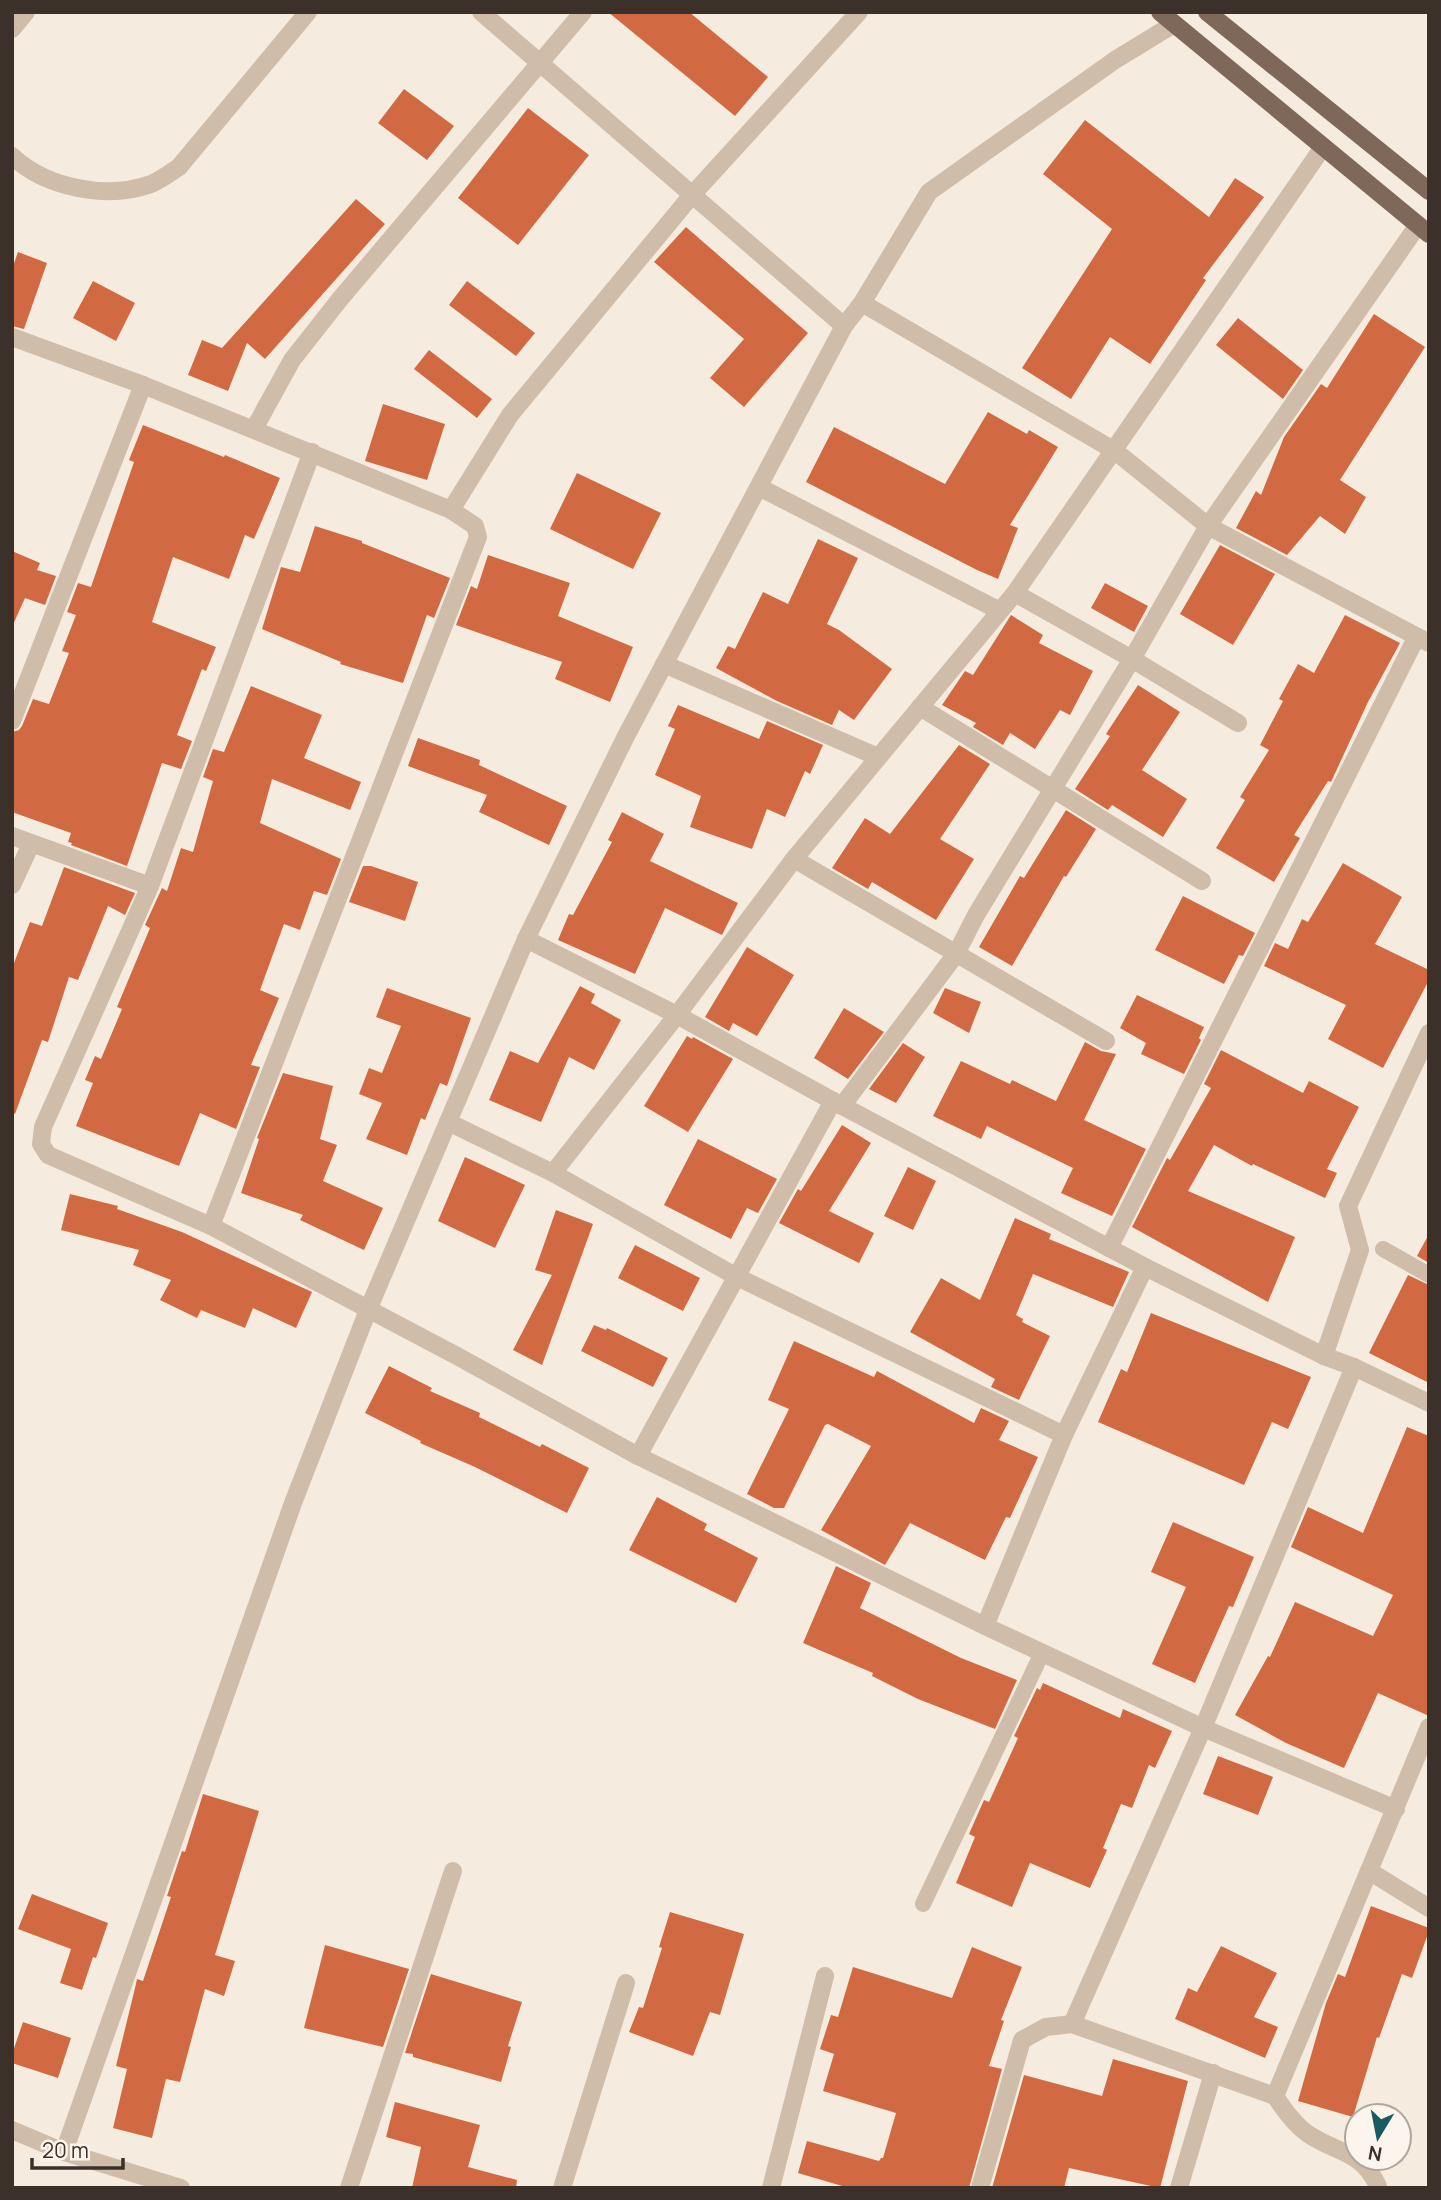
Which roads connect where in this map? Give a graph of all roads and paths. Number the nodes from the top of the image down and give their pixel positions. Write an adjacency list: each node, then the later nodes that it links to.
1 (26, 12): 8 (street)
2 (308, 12): 11 (street)
3 (481, 12): 9 (street)
4 (583, 12): 9 (street)
5 (859, 12): 13 (street)
6 (1207, 12): 12 (main road)
7 (1167, 18): 10 (main road); 15 (street)
8 (12, 29)
9 (538, 63): 13 (street); 19 (street)
10 (1323, 147): 14 (main road); 20 (street)
11 (12, 156)
12 (1429, 191)
13 (692, 195): 16 (street); 23 (street)
14 (1423, 230): 24 (street)
15 (862, 303): 16 (street); 20 (street)
16 (844, 326): 22 (street)
17 (12, 337): 18 (street)
18 (143, 385): 19 (street); 31 (street)
19 (254, 429): 21 (street)
20 (1115, 451): 24 (street); 25 (street)
21 (312, 452): 23 (street); 40 (street)
22 (759, 487): 26 (street); 29 (street)
23 (451, 510): 49 (street)
24 (1208, 526): 27 (street); 28 (street)
25 (1015, 593): 26 (street); 28 (street)
26 (1000, 611): 30 (street)
27 (1422, 641): 50 (street)
28 (1132, 659): 32 (street); 34 (street)
29 (664, 664): 33 (street); 41 (street)
30 (920, 707): 33 (street); 34 (street)
31 (12, 721)
32 (1238, 723)
33 (878, 757): 37 (street)
34 (1052, 789): 38 (street); 42 (street)
35 (12, 835): 36 (street)
36 (31, 844): 39 (street); 40 (street)
37 (794, 859): 42 (street); 43 (street)
38 (1202, 881)
39 (12, 885)
40 (150, 886): 49 (street)
41 (526, 939): 43 (street); 47 (street)
42 (956, 954): 45 (street); 46 (street)
43 (677, 1015): 46 (street); 48 (street)
44 (1429, 1033): 56 (street)
45 (1105, 1041)
46 (837, 1103): 50 (street); 54 (street)
47 (448, 1122): 48 (street); 55 (street)
48 (553, 1173): 54 (street)
49 (211, 1226): 55 (street)
50 (1109, 1248): 52 (street)
51 (1383, 1249): 53 (lane)
52 (1145, 1267): 56 (street); 59 (street)
53 (1429, 1275)
54 (737, 1277): 59 (street); 60 (street)
55 (368, 1310): 60 (street); 76 (street)
56 (1324, 1356): 57 (street)
57 (1354, 1367): 58 (street); 64 (street)
58 (1429, 1403)
59 (1064, 1435): 61 (street)
60 (638, 1456): 61 (street)
61 (985, 1626): 62 (street)
62 (1041, 1653): 64 (street); 68 (lane)
63 (1429, 1727): 65 (street)
64 (1203, 1728): 65 (street); 72 (street)
65 (1396, 1809): 67 (street)
66 (453, 1871): 79 (street)
67 (1369, 1871): 69 (street); 74 (street)
68 (923, 1904)
69 (1429, 1908)
70 (825, 1976): 81 (street)
71 (626, 1983): 80 (street)
72 (1072, 2024): 73 (street); 82 (street)
73 (1213, 2073): 74 (street); 83 (street)
74 (1275, 2096): 77 (street)
75 (12, 2130): 76 (street)
76 (64, 2152): 78 (street)
77 (1381, 2187)
78 (181, 2188)
79 (349, 2188)
80 (562, 2188)
81 (771, 2188)
82 (980, 2188)
83 (1179, 2188)

